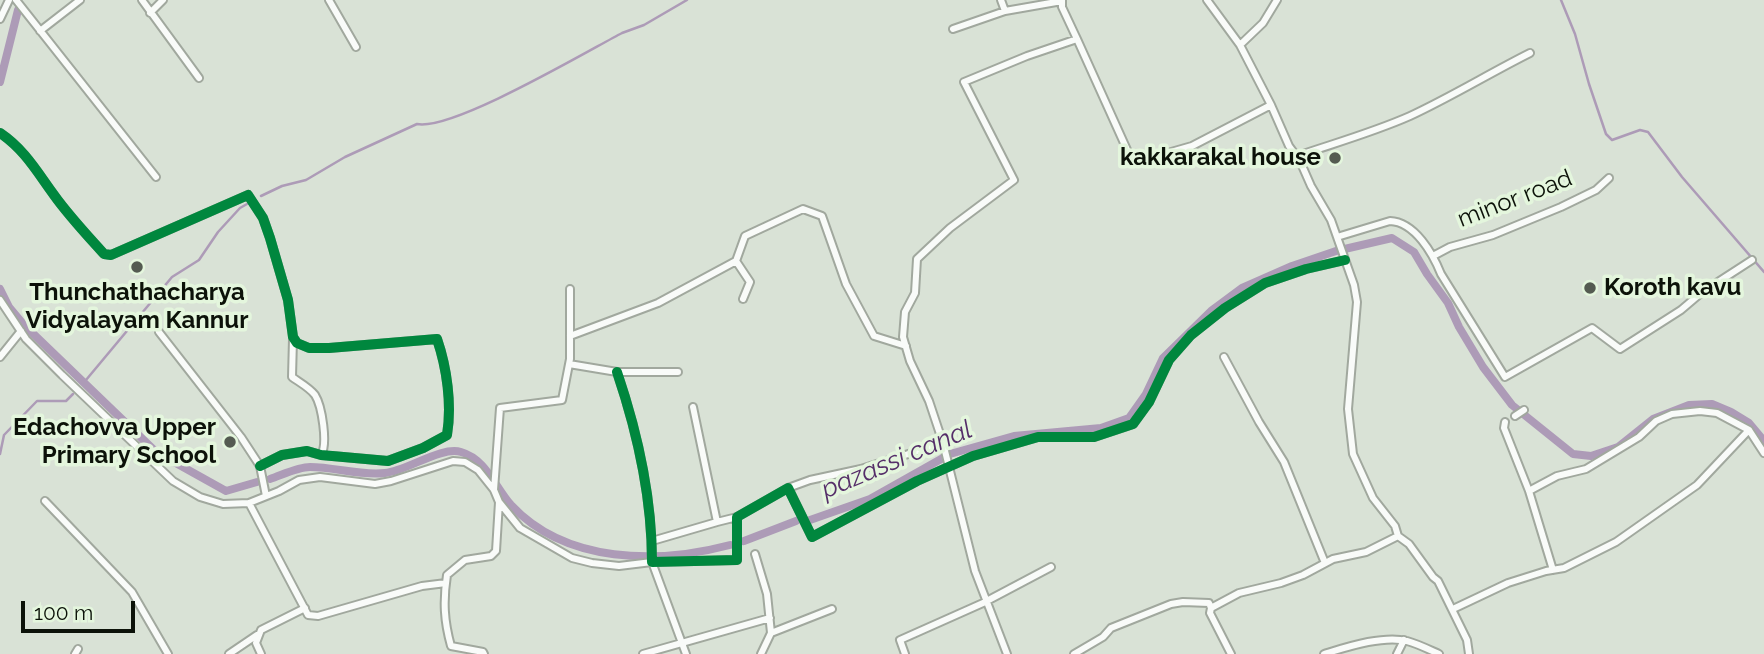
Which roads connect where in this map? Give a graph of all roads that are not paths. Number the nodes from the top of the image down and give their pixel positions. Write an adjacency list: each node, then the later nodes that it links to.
1 (9, 0): 13 (street)
2 (16, 0): 15 (street)
3 (80, 0): 15 (street)
4 (142, 0): 12 (street)
5 (163, 0): 12 (street)
6 (329, 0): 18 (street)
7 (1000, 0): 11 (street)
8 (1208, 0): 17 (street)
9 (1277, 0): 17 (street)
10 (1062, 1): 11 (street); 16 (street)
11 (1005, 11): 14 (street)
12 (150, 13): 20 (street)
13 (0, 19)
14 (953, 29)
15 (40, 31): 24 (street)
16 (1077, 39): 21 (street); 38 (street)
17 (1240, 44): 21 (street)
18 (356, 47)
19 (1530, 52): 23 (street)
20 (199, 78)
21 (1271, 105): 23 (street)
22 (0, 133): 37 (street)
23 (1297, 156): 26 (street)
24 (156, 177)
25 (1609, 178): 28 (street, minor road)
26 (1337, 237): 27 (street); 28 (street)
27 (1343, 253): 53 (street); 63 (street)
28 (1433, 256): 30 (street)
29 (736, 261): 32 (street); 36 (street); 38 (street)
30 (1751, 261)
31 (570, 289): 36 (street)
32 (743, 299)
33 (0, 300): 34 (street)
34 (21, 331): 39 (street); 60 (street)
35 (159, 332): 52 (street)
36 (570, 336): 41 (street)
37 (293, 337): 51 (street); 51 (street)
38 (906, 346): 49 (street)
39 (0, 357)
40 (1224, 357): 67 (street)
41 (569, 364): 42 (street); 55 (street)
42 (617, 372): 43 (street); 64 (street)
43 (678, 372)
44 (693, 407): 62 (street)
45 (1524, 410): 46 (street)
46 (1515, 416)
47 (1505, 422): 56 (street)
48 (1749, 429): 50 (street); 56 (street); 69 (street)
49 (944, 446): 53 (street); 54 (street)
50 (1764, 453)
51 (321, 455): 52 (street)
52 (260, 466): 57 (street)
53 (948, 466): 54 (street); 71 (street)
54 (788, 488): 61 (street)
55 (494, 490): 57 (street); 59 (street)
56 (1529, 491): 69 (street)
57 (266, 496): 60 (street)
58 (45, 501): 81 (street)
59 (499, 502): 66 (street); 70 (street)
60 (248, 503): 72 (street)
61 (737, 517): 62 (street); 66 (street)
62 (717, 522): 64 (street)
63 (1398, 536): 67 (street); 74 (street)
64 (652, 541): 66 (street)
65 (755, 554): 76 (street)
66 (652, 561): 80 (street)
67 (1325, 563): 73 (street)
68 (1051, 567): 71 (street)
69 (1553, 570): 74 (street)
70 (446, 583): 72 (street); 84 (street)
71 (988, 601): 88 (street); 89 (street)
72 (304, 608): 78 (street)
73 (1211, 608): 90 (street); 91 (street)
74 (1453, 609): 95 (street)
75 (832, 610): 77 (street)
76 (769, 618): 77 (street); 80 (street)
77 (771, 633): 87 (street)
78 (257, 635): 82 (street); 83 (street)
79 (1404, 640): 92 (street); 93 (street); 94 (street)
80 (682, 641): 85 (street); 86 (street)
81 (168, 654)
82 (229, 654)
83 (261, 654)
84 (484, 654)
85 (643, 654)
86 (686, 654)
87 (761, 654)
88 (905, 654)
89 (1007, 654)
90 (1074, 654)
91 (1231, 654)
92 (1324, 654)
93 (1397, 654)
94 (1439, 654)
95 (1469, 654)

